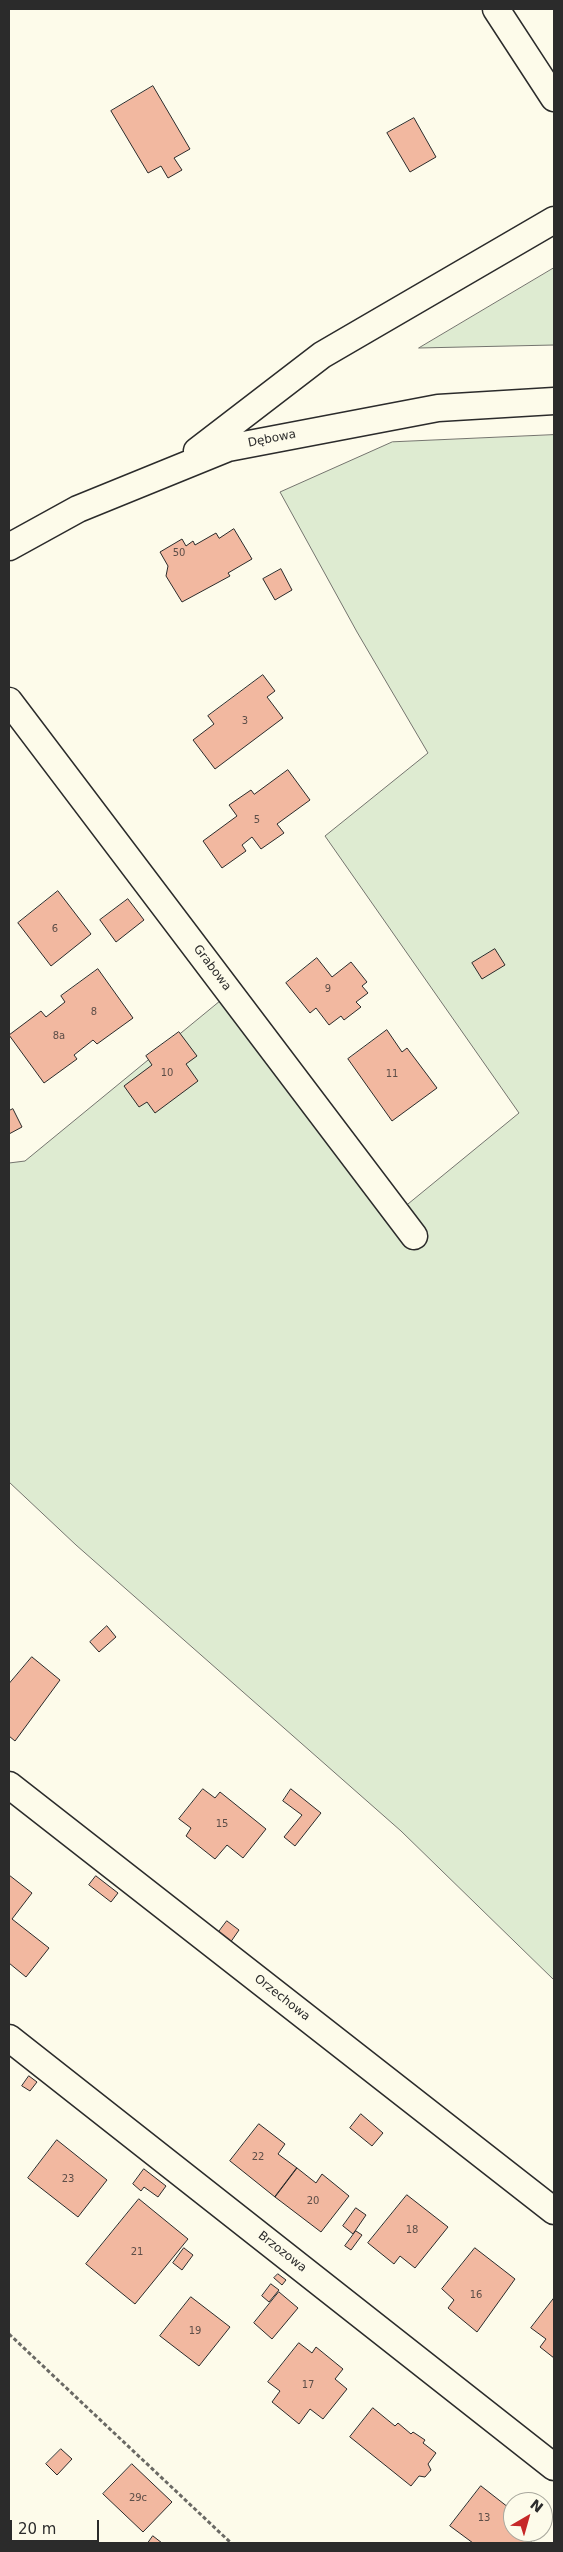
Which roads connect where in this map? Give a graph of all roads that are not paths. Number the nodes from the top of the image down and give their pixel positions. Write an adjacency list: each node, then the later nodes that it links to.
1 (496, 9): 2 (street)
2 (554, 98)
3 (554, 220): 5 (street)
4 (554, 401): 5 (street, Dębowa)
5 (170, 471): 6 (street, Dębowa)
6 (9, 547)
7 (9, 700): 8 (street, Grabowa)
8 (414, 1236)
9 (9, 1785): 11 (street, Orzechowa)
10 (9, 2038): 12 (street, Brzozowa)
11 (554, 2211)
12 (554, 2467)

